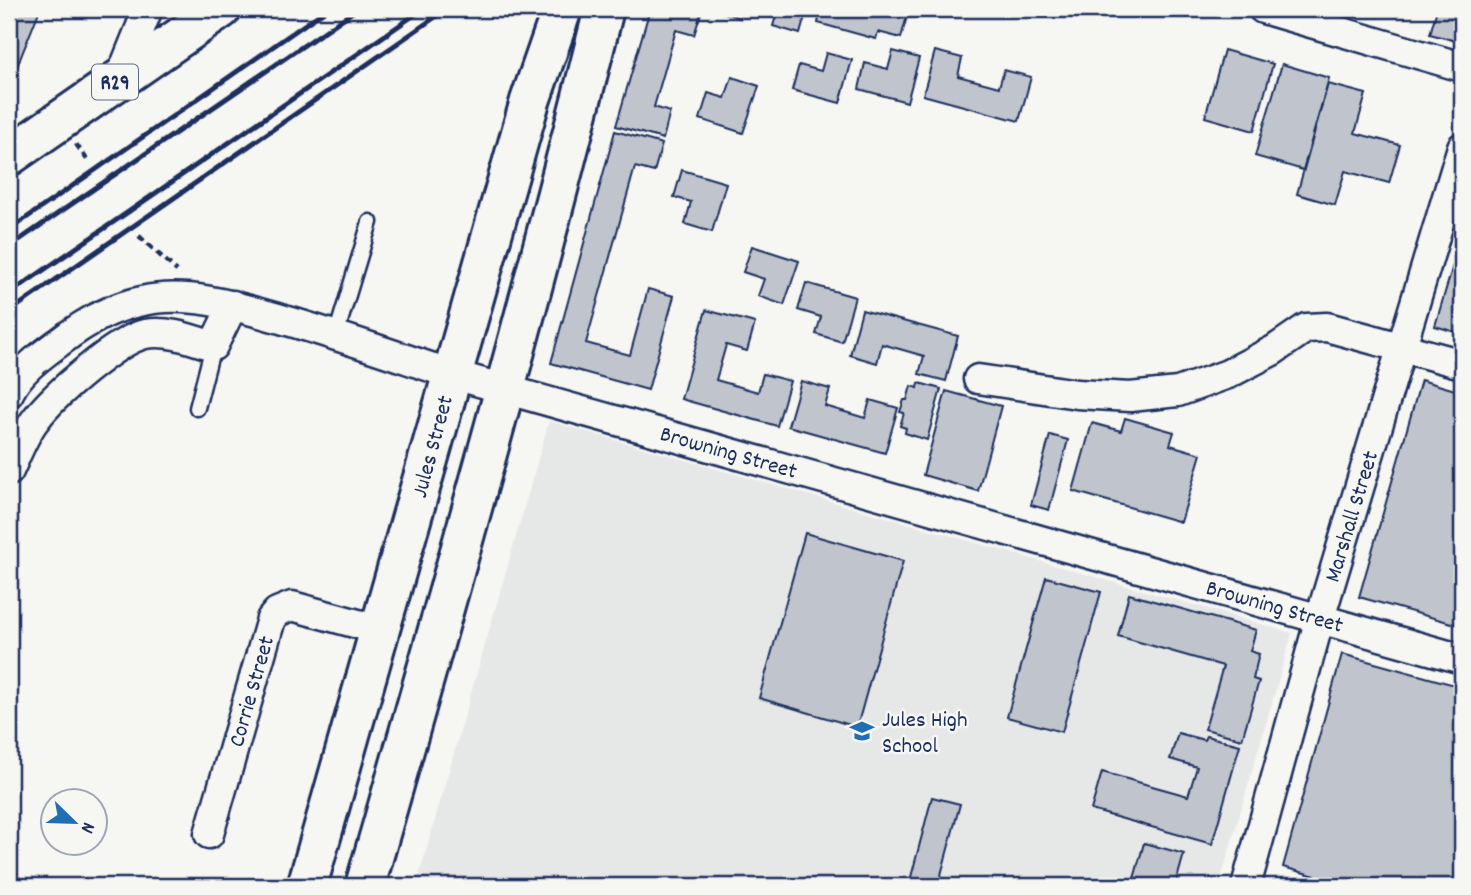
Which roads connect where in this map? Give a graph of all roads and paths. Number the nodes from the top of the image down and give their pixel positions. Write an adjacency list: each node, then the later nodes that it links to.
1 (148, 9): 7 (street)
2 (562, 9): 8 (main road, Jules Street)
3 (604, 9): 9 (main road)
4 (1263, 9): 6 (street)
5 (216, 10): 7 (main road, R29)
6 (1462, 67)
7 (120, 78): 12 (main road, R29)
8 (530, 102): 9 (main road); 22 (main road, Jules Street)
9 (578, 116): 25 (main road)
10 (1462, 147): 20 (street, Marshall Street)
11 (82, 153): 13 (path)
12 (9, 156)
13 (88, 161)
14 (370, 222): 18 (lane)
15 (139, 236): 16 (path)
16 (190, 299): 17 (street, Browning Street); 24 (street, Browning Street)
17 (233, 305): 18 (street, Browning Street); 19 (street)
18 (336, 335): 22 (street, Browning Street)
19 (213, 346): 26 (lane); 27 (street)
20 (1400, 346): 21 (street); 23 (street); 28 (street, Marshall Street)
21 (1462, 364)
22 (451, 374): 25 (street, Browning Street); 29 (main road, Jules Street)
23 (978, 379)
24 (12, 387)
25 (505, 388): 28 (street, Browning Street); 31 (main road)
26 (197, 408)
27 (9, 471)
28 (1320, 618): 30 (street, Browning Street); 35 (street, Marshall Street)
29 (378, 637): 31 (main road); 32 (street, Corrie Street); 33 (main road, Jules Street)
30 (1462, 659)
31 (430, 660): 34 (main road)
32 (209, 834)
33 (307, 886)
34 (365, 886)
35 (1246, 886)

